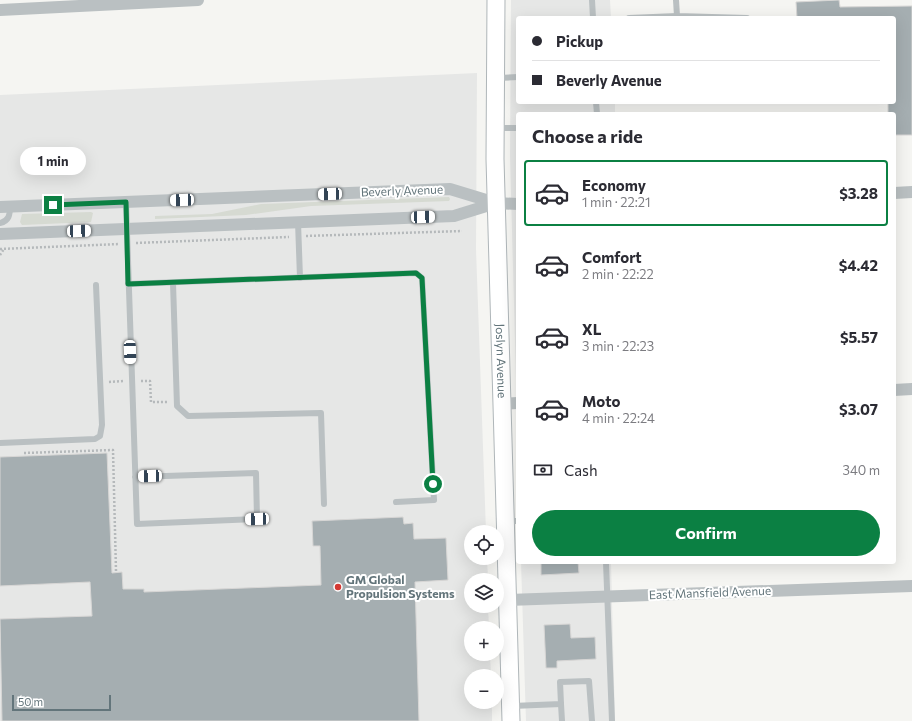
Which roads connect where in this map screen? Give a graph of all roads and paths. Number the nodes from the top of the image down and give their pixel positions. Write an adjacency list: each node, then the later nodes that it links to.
1 (198, 0): 5 (street)
2 (496, 0): 9 (main road, Joslyn Avenue)
3 (592, 0): 6 (lane)
4 (676, 0): 7 (lane)
5 (0, 10)
6 (593, 16)
7 (677, 16)
8 (516, 77): 9 (lane)
9 (495, 78): 10 (main road, Joslyn Avenue)
10 (495, 128): 11 (lane); 15 (main road, Joslyn Avenue)
11 (516, 128)
12 (912, 192): 13 (street)
13 (896, 193)
14 (126, 202): 15 (street, Beverly Avenue); 17 (street, Beverly Avenue); 20 (lane)
15 (496, 203): 16 (street); 19 (street); 35 (main road, Joslyn Avenue)
16 (516, 204)
17 (5, 207): 18 (lane)
18 (0, 222)
19 (298, 222): 20 (street); 23 (lane)
20 (126, 229): 22 (street); 24 (lane)
21 (462, 231): 23 (path)
22 (0, 234)
23 (298, 236): 24 (path); 28 (lane)
24 (127, 244): 25 (path); 30 (lane)
25 (4, 248): 26 (path); 27 (path)
26 (0, 249)
27 (0, 255)
28 (300, 278): 29 (lane); 39 (lane)
29 (173, 283): 30 (lane); 40 (lane)
30 (128, 284): 38 (lane)
31 (96, 285): 36 (lane)
32 (912, 389): 33 (street)
33 (896, 390)
34 (516, 403): 35 (street)
35 (501, 404): 41 (main road, Joslyn Avenue)
36 (0, 443)
37 (22, 453): 43 (path)
38 (135, 477): 38 (lane)
39 (396, 502)
40 (324, 504)
41 (511, 521): 46 (main road, Joslyn Avenue)
42 (606, 564): 45 (lane)
43 (116, 571)
44 (912, 586): 45 (street, East Mansfield Avenue)
45 (607, 597): 46 (street, East Mansfield Avenue); 51 (lane)
46 (507, 600): 48 (main road, Joslyn Avenue)
47 (561, 704): 48 (lane); 49 (lane); 50 (lane)
48 (511, 714)
49 (562, 721)
50 (592, 721)
51 (612, 721)

